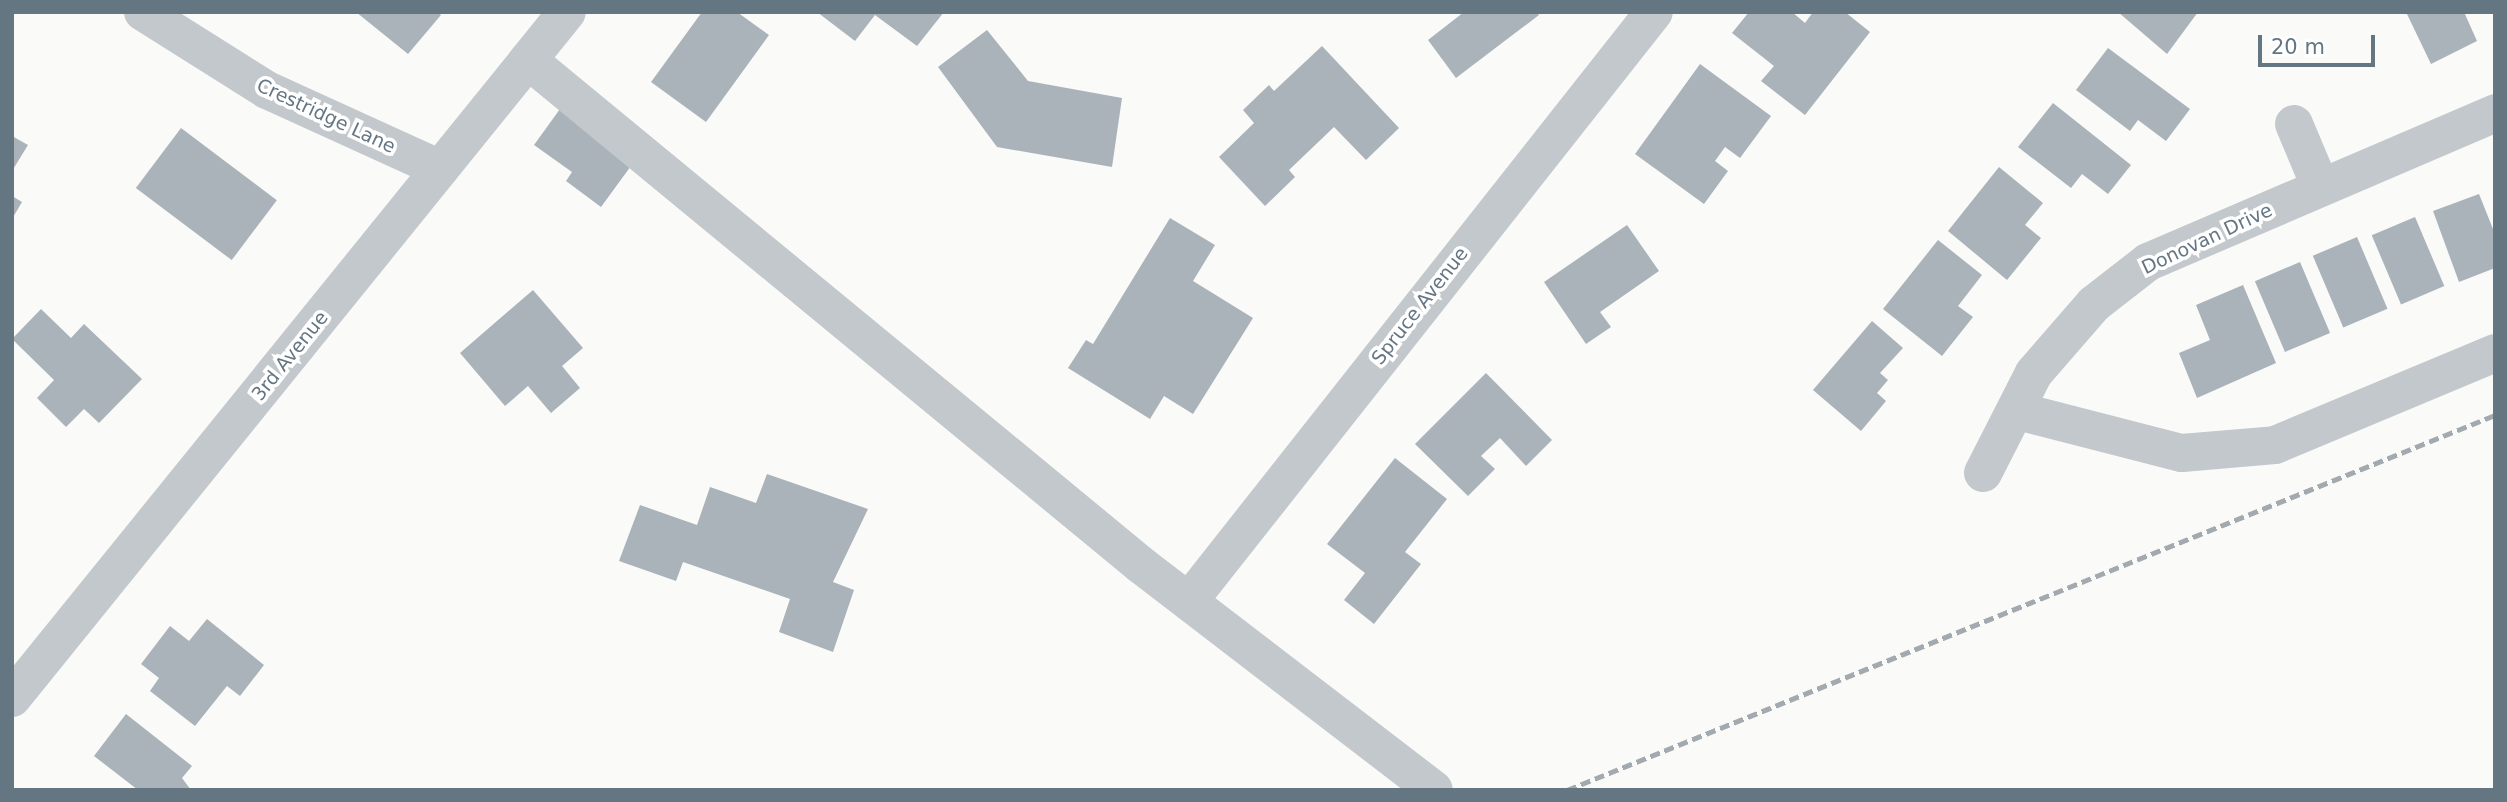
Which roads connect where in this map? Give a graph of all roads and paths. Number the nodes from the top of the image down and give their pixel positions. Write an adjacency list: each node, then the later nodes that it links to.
1 (143, 12): 7 (street, Crestridge Lane)
2 (566, 12): 4 (street, 3rd Avenue)
3 (1654, 12): 12 (street, Spruce Avenue)
4 (528, 60): 7 (street, 3rd Avenue); 12 (street)
5 (2495, 113): 8 (street, Donovan Drive)
6 (2294, 124): 8 (street)
7 (440, 169): 13 (street, 3rd Avenue)
8 (2320, 186): 10 (street, Donovan Drive)
9 (2495, 353): 10 (street)
10 (2018, 411): 11 (street, Donovan Drive)
11 (1983, 473)
12 (1189, 601): 14 (street)
13 (12, 698)
14 (1434, 790)

